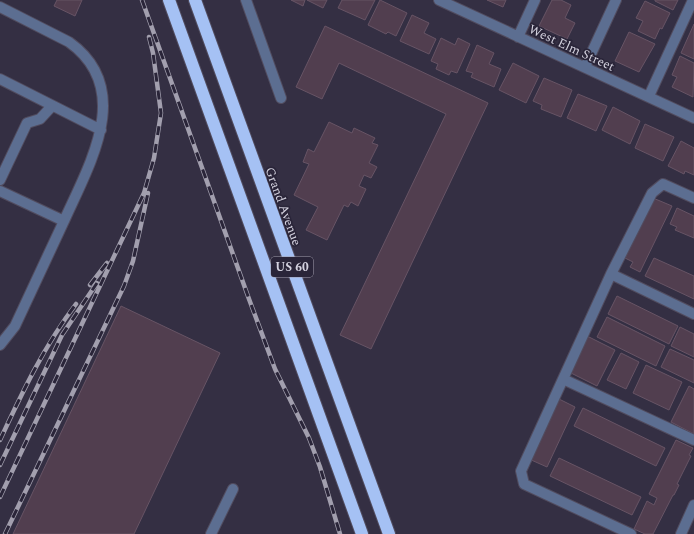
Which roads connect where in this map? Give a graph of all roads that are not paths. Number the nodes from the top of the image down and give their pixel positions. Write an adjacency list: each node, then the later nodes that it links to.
1 (168, 0): 29 (highway, US 60)
2 (195, 0): 30 (highway, Grand Avenue / US 60)
3 (246, 0): 13 (street)
4 (439, 0): 9 (street, West Elm Street)
5 (535, 0): 9 (street)
6 (616, 0): 10 (street)
7 (693, 0): 12 (street)
8 (0, 7): 16 (street)
9 (518, 36): 10 (street, West Elm Street)
10 (585, 67): 12 (street, West Elm Street)
11 (0, 79): 14 (street)
12 (649, 96): 15 (street, West Elm Street)
13 (281, 98)
14 (52, 106): 16 (street); 17 (street)
15 (694, 118)
16 (101, 130): 20 (street)
17 (0, 180)
18 (0, 191): 20 (street)
19 (694, 198): 21 (street)
20 (64, 221): 23 (street)
21 (612, 274): 22 (street); 24 (street)
22 (694, 314)
23 (0, 345)
24 (563, 379): 25 (street); 31 (street)
25 (694, 440)
26 (233, 489): 28 (street)
27 (694, 505): 32 (street)
28 (211, 534)
29 (362, 534)
30 (389, 534)
31 (631, 534)
32 (681, 534)

